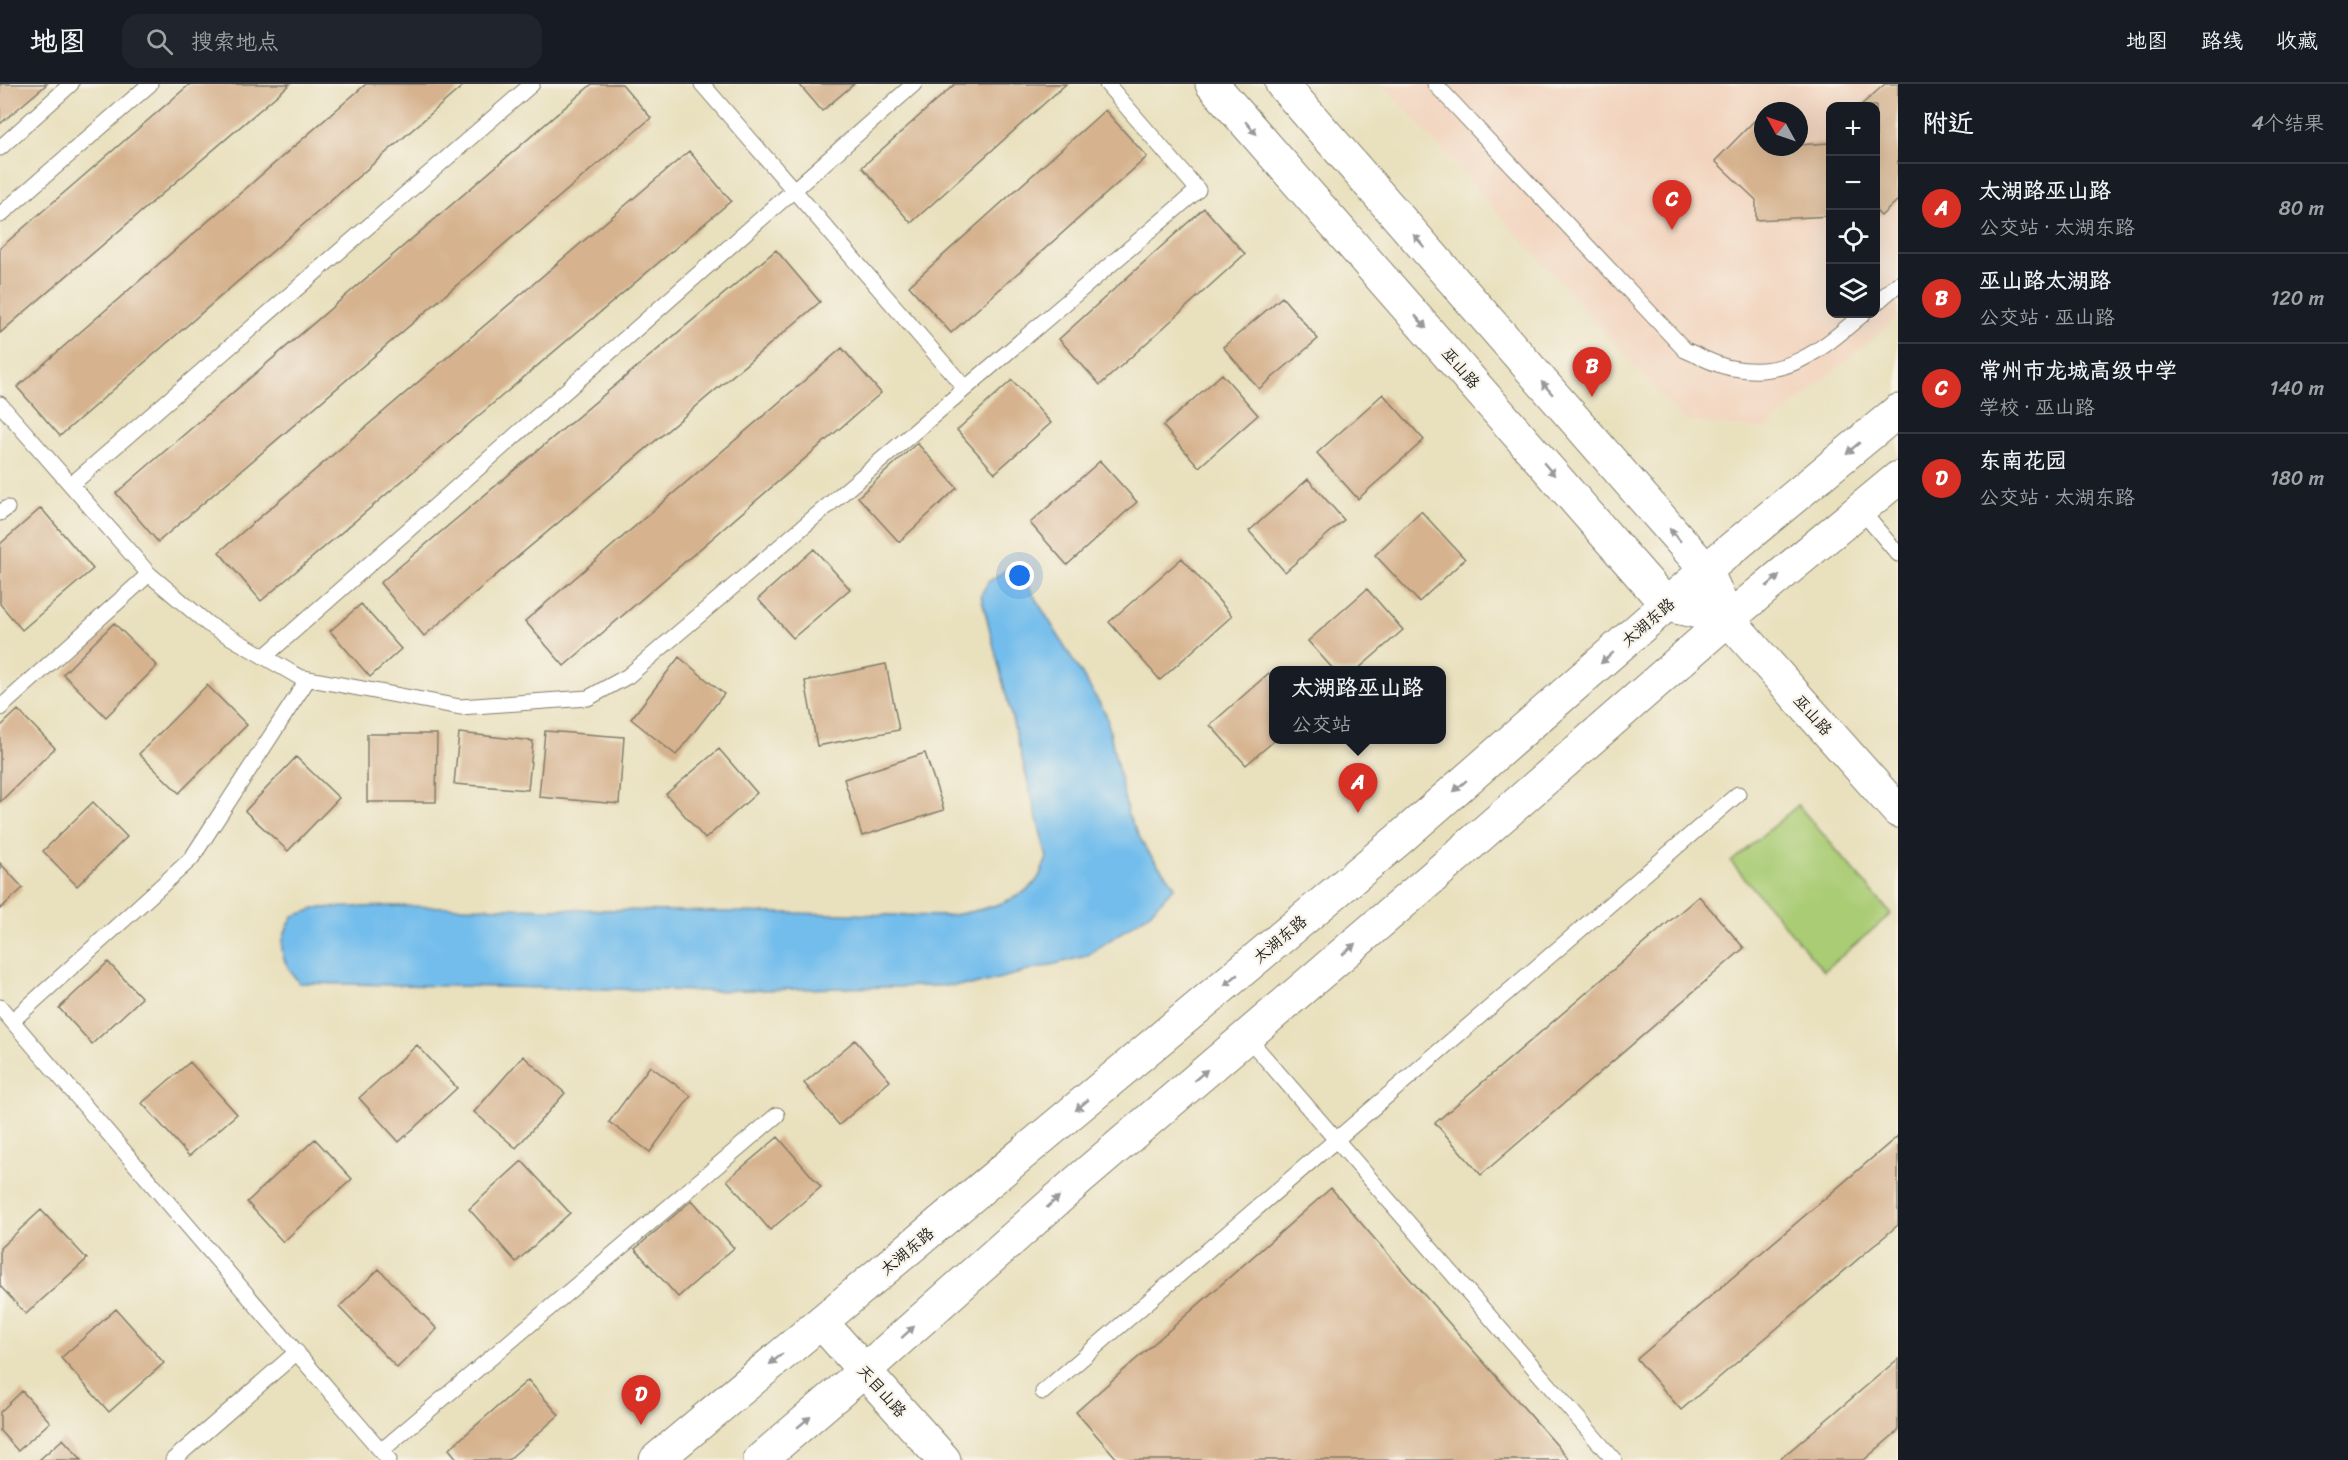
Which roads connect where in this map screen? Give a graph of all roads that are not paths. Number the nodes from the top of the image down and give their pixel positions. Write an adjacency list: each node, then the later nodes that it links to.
1 (72, 84): 12 (lane)
2 (150, 84): 14 (lane)
3 (532, 84): 22 (lane)
4 (702, 84): 13 (lane)
5 (914, 84): 13 (lane)
6 (1107, 84): 18 (lane)
7 (1212, 84): 27 (main road, 巫山路, one-way to 27)
8 (1282, 84): 25 (main road, 巫山路, one-way to 8)
9 (1435, 84): 11 (lane)
10 (1452, 84): 11 (lane)
11 (1454, 104): 17 (lane)
12 (0, 148)
13 (794, 190): 18 (lane); 29 (lane)
14 (0, 215)
15 (1898, 284): 16 (lane)
16 (1880, 299)
17 (1858, 318)
18 (965, 388): 30 (lane)
19 (0, 404): 22 (lane)
20 (1898, 411): 25 (main road, 太湖东路, one-way to 25)
21 (1898, 478): 23 (main road)
22 (71, 485): 26 (lane)
23 (1860, 509): 24 (lane); 28 (main road, one-way to 23)
24 (1898, 554)
25 (1706, 570): 27 (main road, 太湖东路); 28 (main road, 巫山路)
26 (149, 574): 29 (lane); 31 (lane)
27 (1667, 605): 28 (main road); 39 (main road, 太湖东路, one-way to 39)
28 (1728, 619): 33 (main road, 巫山路); 36 (main road, one-way to 28)
29 (264, 657): 30 (lane)
30 (308, 679): 35 (lane)
31 (0, 708)
32 (1738, 794): 38 (lane)
33 (1898, 811)
34 (0, 1007): 35 (lane)
35 (12, 1021): 40 (lane)
36 (1246, 1036): 38 (lane); 41 (main road, one-way to 36)
37 (777, 1115): 43 (lane)
38 (1336, 1140): 42 (lane); 48 (lane)
39 (821, 1322): 41 (main road, 天目山路); 45 (main road, 太湖东路, one-way to 45)
40 (297, 1352): 43 (lane); 44 (lane)
41 (864, 1371): 46 (main road, one-way to 41); 47 (main road, 天目山路)
42 (1043, 1392)
43 (385, 1455)
44 (173, 1460)
45 (656, 1460)
46 (760, 1460)
47 (944, 1460)
48 (1614, 1460)

